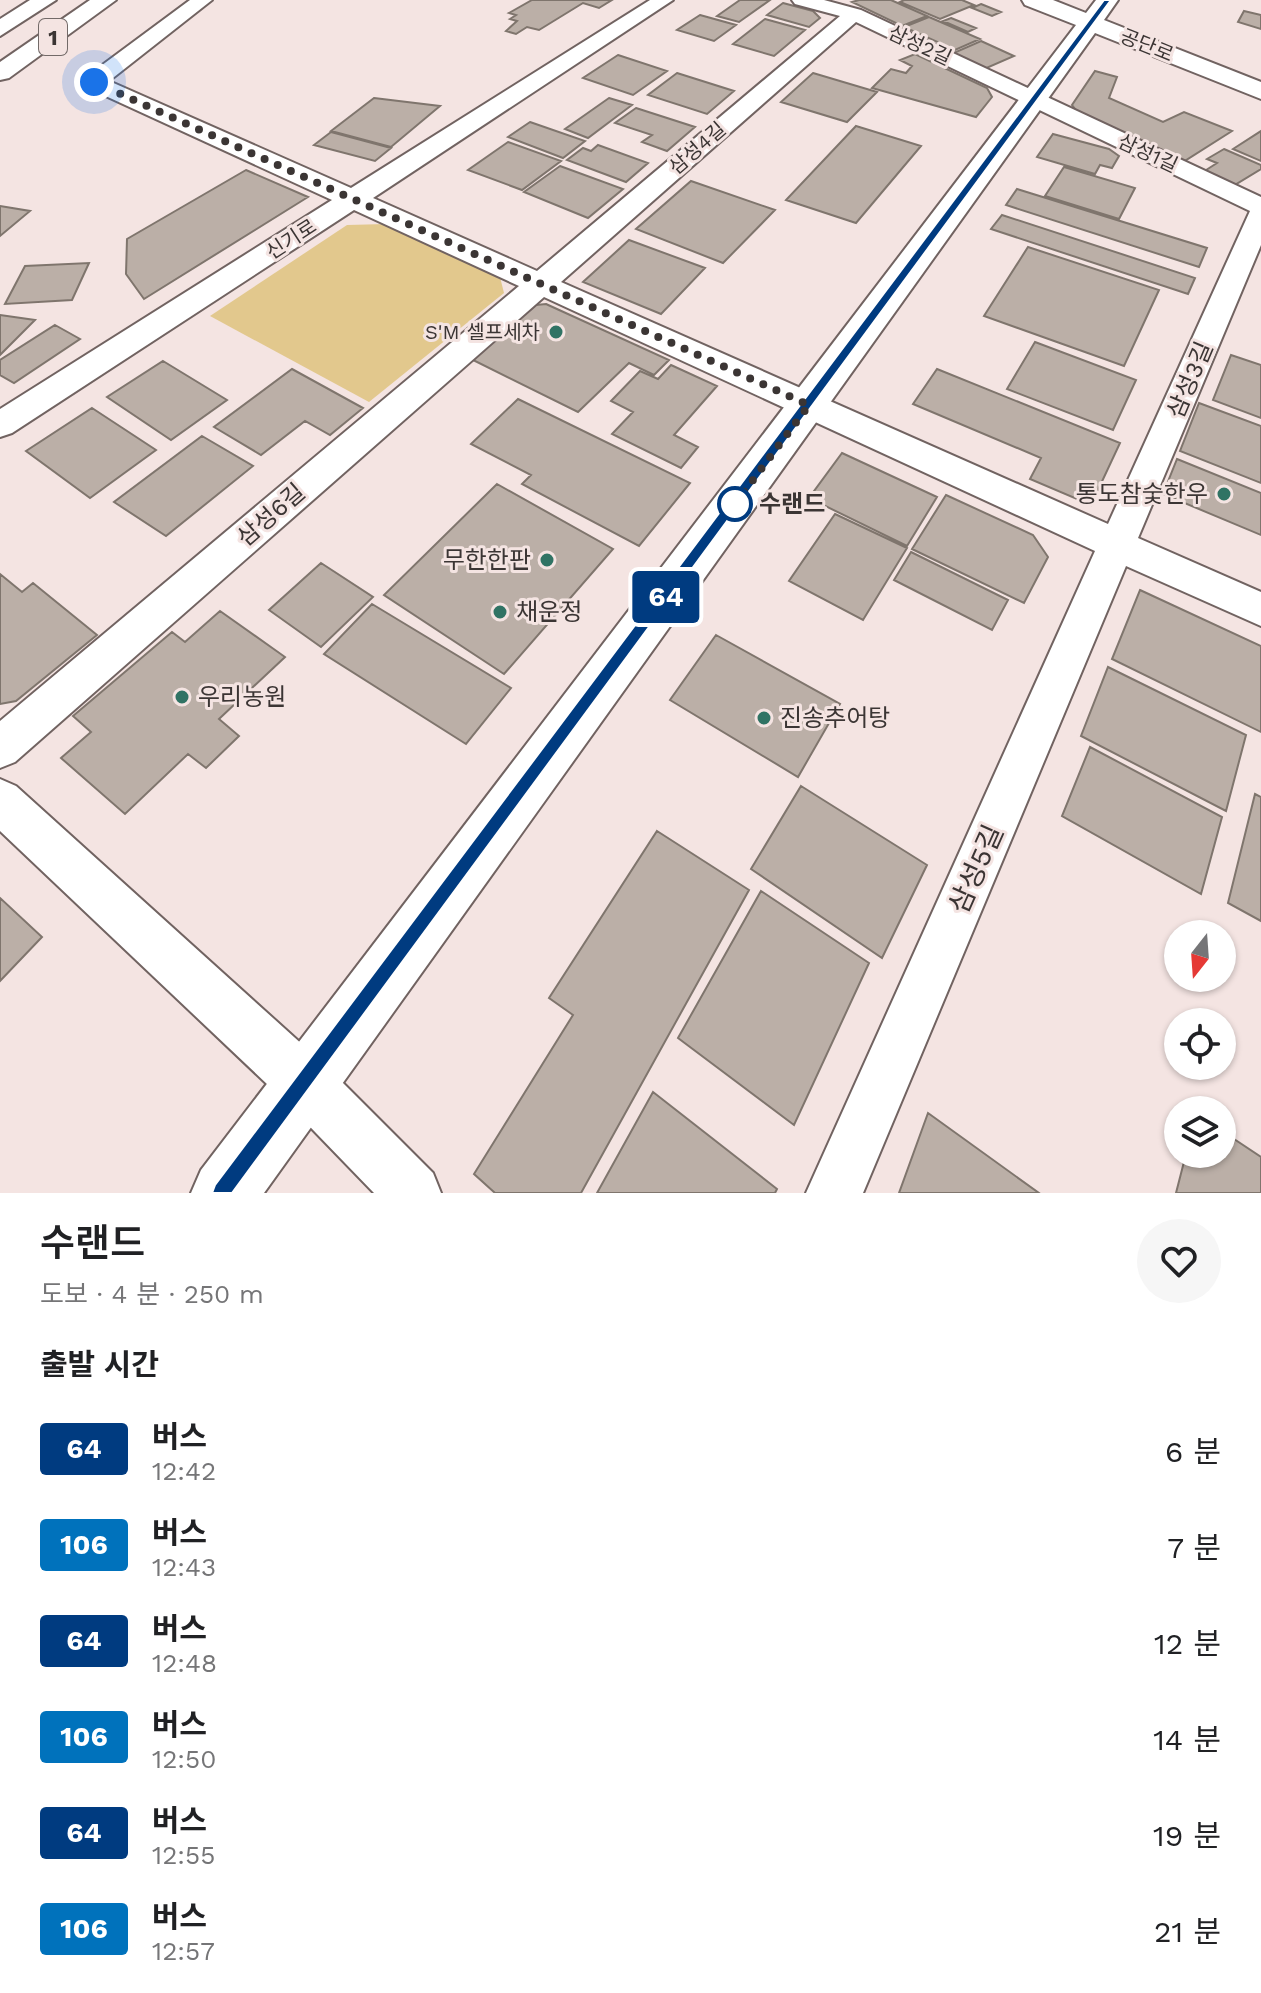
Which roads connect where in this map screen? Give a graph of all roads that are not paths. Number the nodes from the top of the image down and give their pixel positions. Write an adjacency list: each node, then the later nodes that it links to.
1 (45, 0): 9 (main road, 1)
2 (105, 0): 10 (main road, 1)
3 (202, 0): 13 (street)
4 (663, 0): 13 (street, 신기로)
5 (802, 0): 8 (street, 삼성2길)
6 (1033, 0): 7 (main road, 공단로)
7 (1099, 11): 11 (main road, 공단로); 12 (main road)
8 (854, 14): 12 (street, 삼성2길); 16 (street, 삼성4길)
9 (0, 29)
10 (0, 73)
11 (1261, 91)
12 (1035, 99): 14 (street, 삼성1길); 17 (main road)
13 (354, 198): 16 (street); 18 (street, 신기로)
14 (1261, 207)
15 (1261, 214): 19 (street, 삼성3길)
16 (541, 282): 17 (street); 21 (street, 삼성6길)
17 (809, 405): 19 (street); 23 (main road)
18 (0, 425)
19 (1118, 545): 20 (street); 26 (street, 삼성5길)
20 (1261, 610)
21 (0, 748)
22 (0, 801): 23 (street)
23 (306, 1084): 24 (main road); 25 (street)
24 (224, 1193)
25 (413, 1193)
26 (834, 1193)

